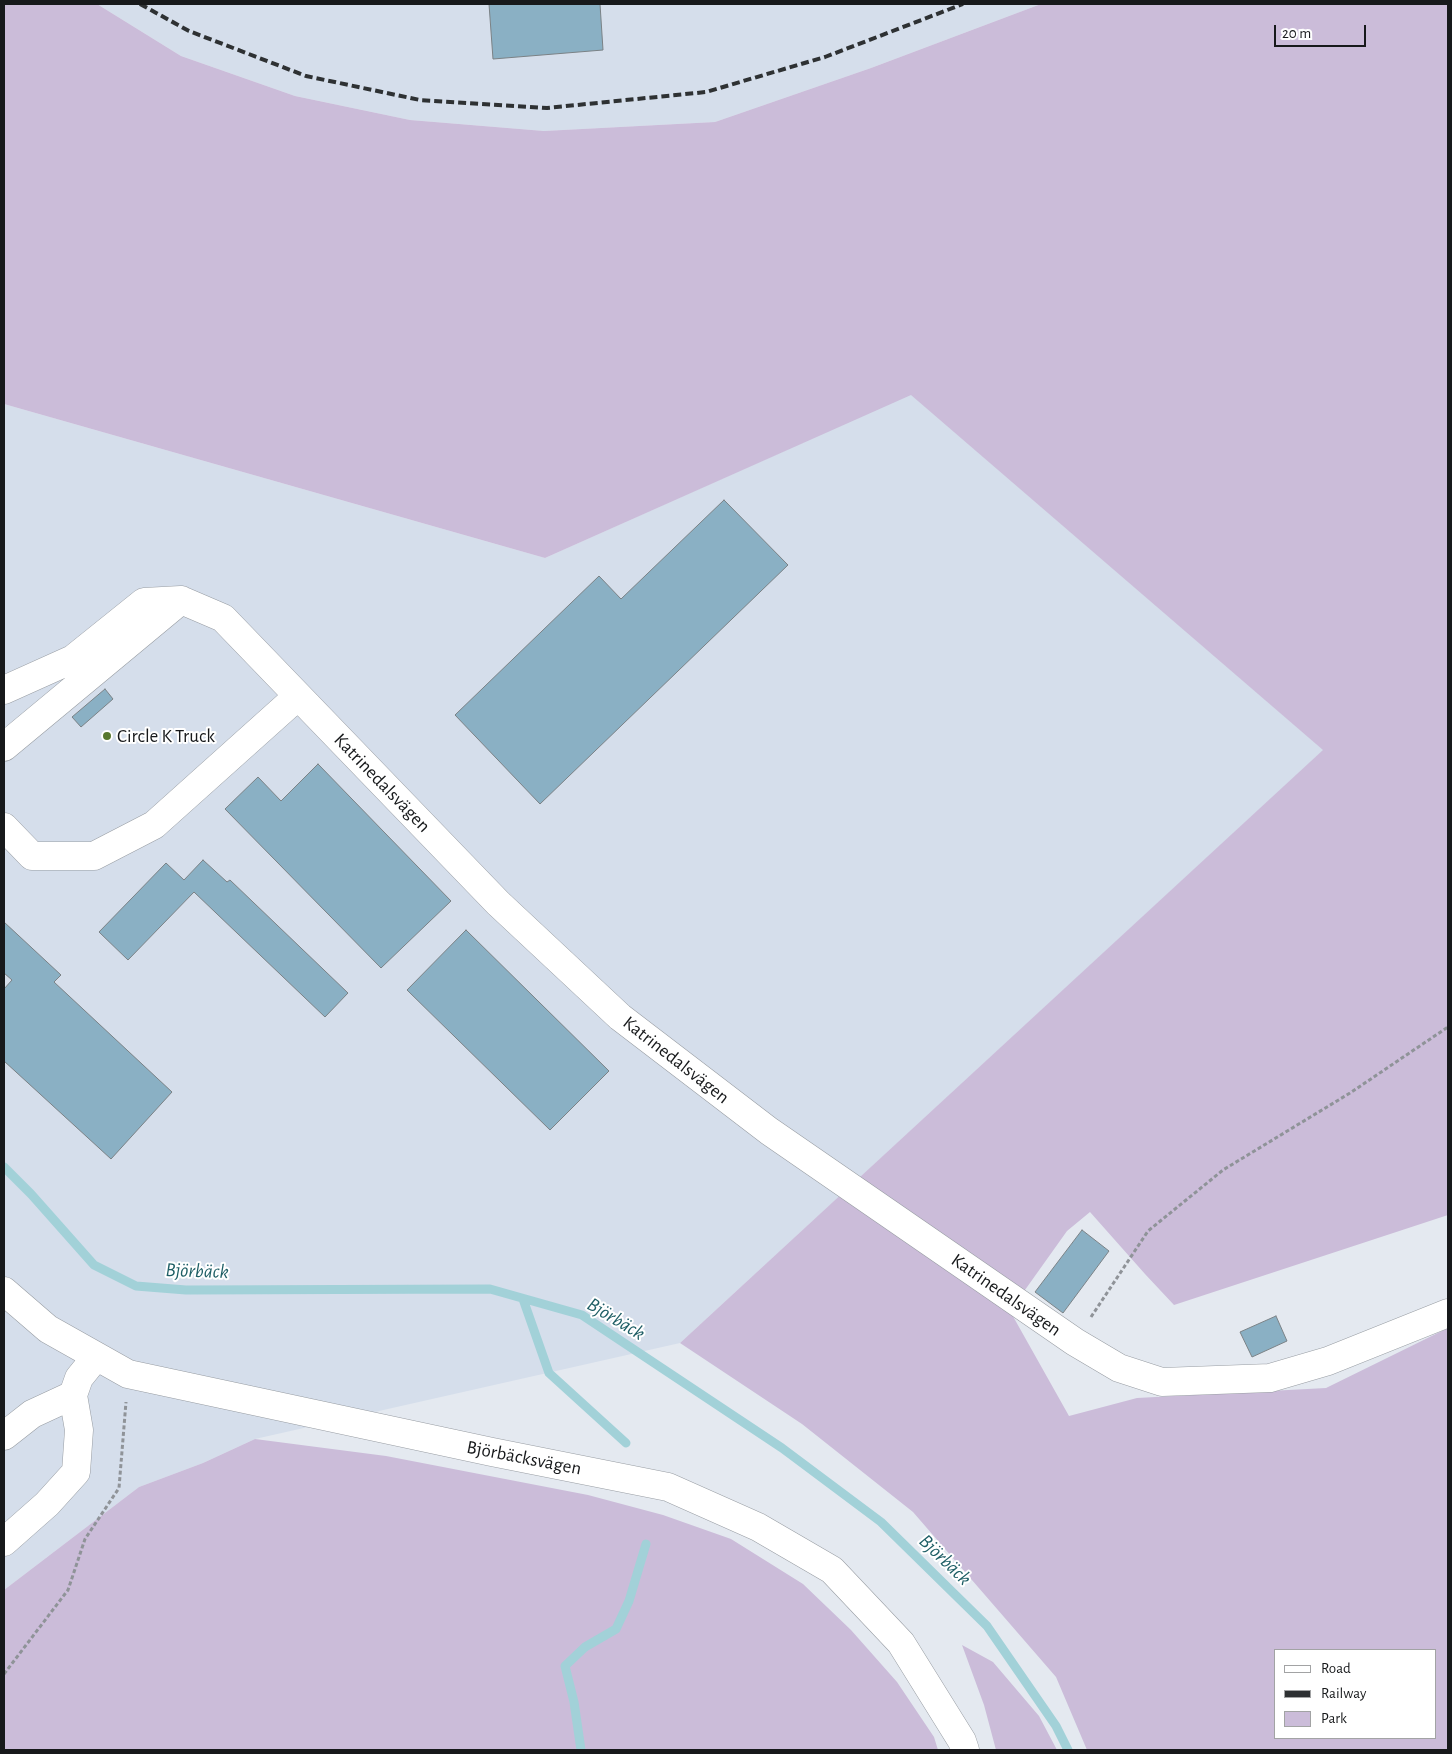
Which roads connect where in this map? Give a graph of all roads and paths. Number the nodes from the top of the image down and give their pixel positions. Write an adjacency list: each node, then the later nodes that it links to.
1 (181, 600): 2 (street, Katrinedalsvägen); 3 (street, Katrinedalsvägen); 4 (street)
2 (4, 690)
3 (298, 696): 5 (street); 9 (street, Katrinedalsvägen)
4 (4, 747)
5 (4, 828)
6 (1448, 1027): 9 (path)
7 (4, 1290): 10 (street, Björbäcksvägen)
8 (1448, 1313): 9 (street, Katrinedalsvägen)
9 (1075, 1342)
10 (96, 1356): 11 (street, Björbäcksvägen); 12 (street)
11 (128, 1374): 15 (path); 16 (street, Björbäcksvägen)
12 (72, 1395): 13 (street); 14 (street)
13 (4, 1436)
14 (4, 1542)
15 (4, 1674)
16 (965, 1750)

